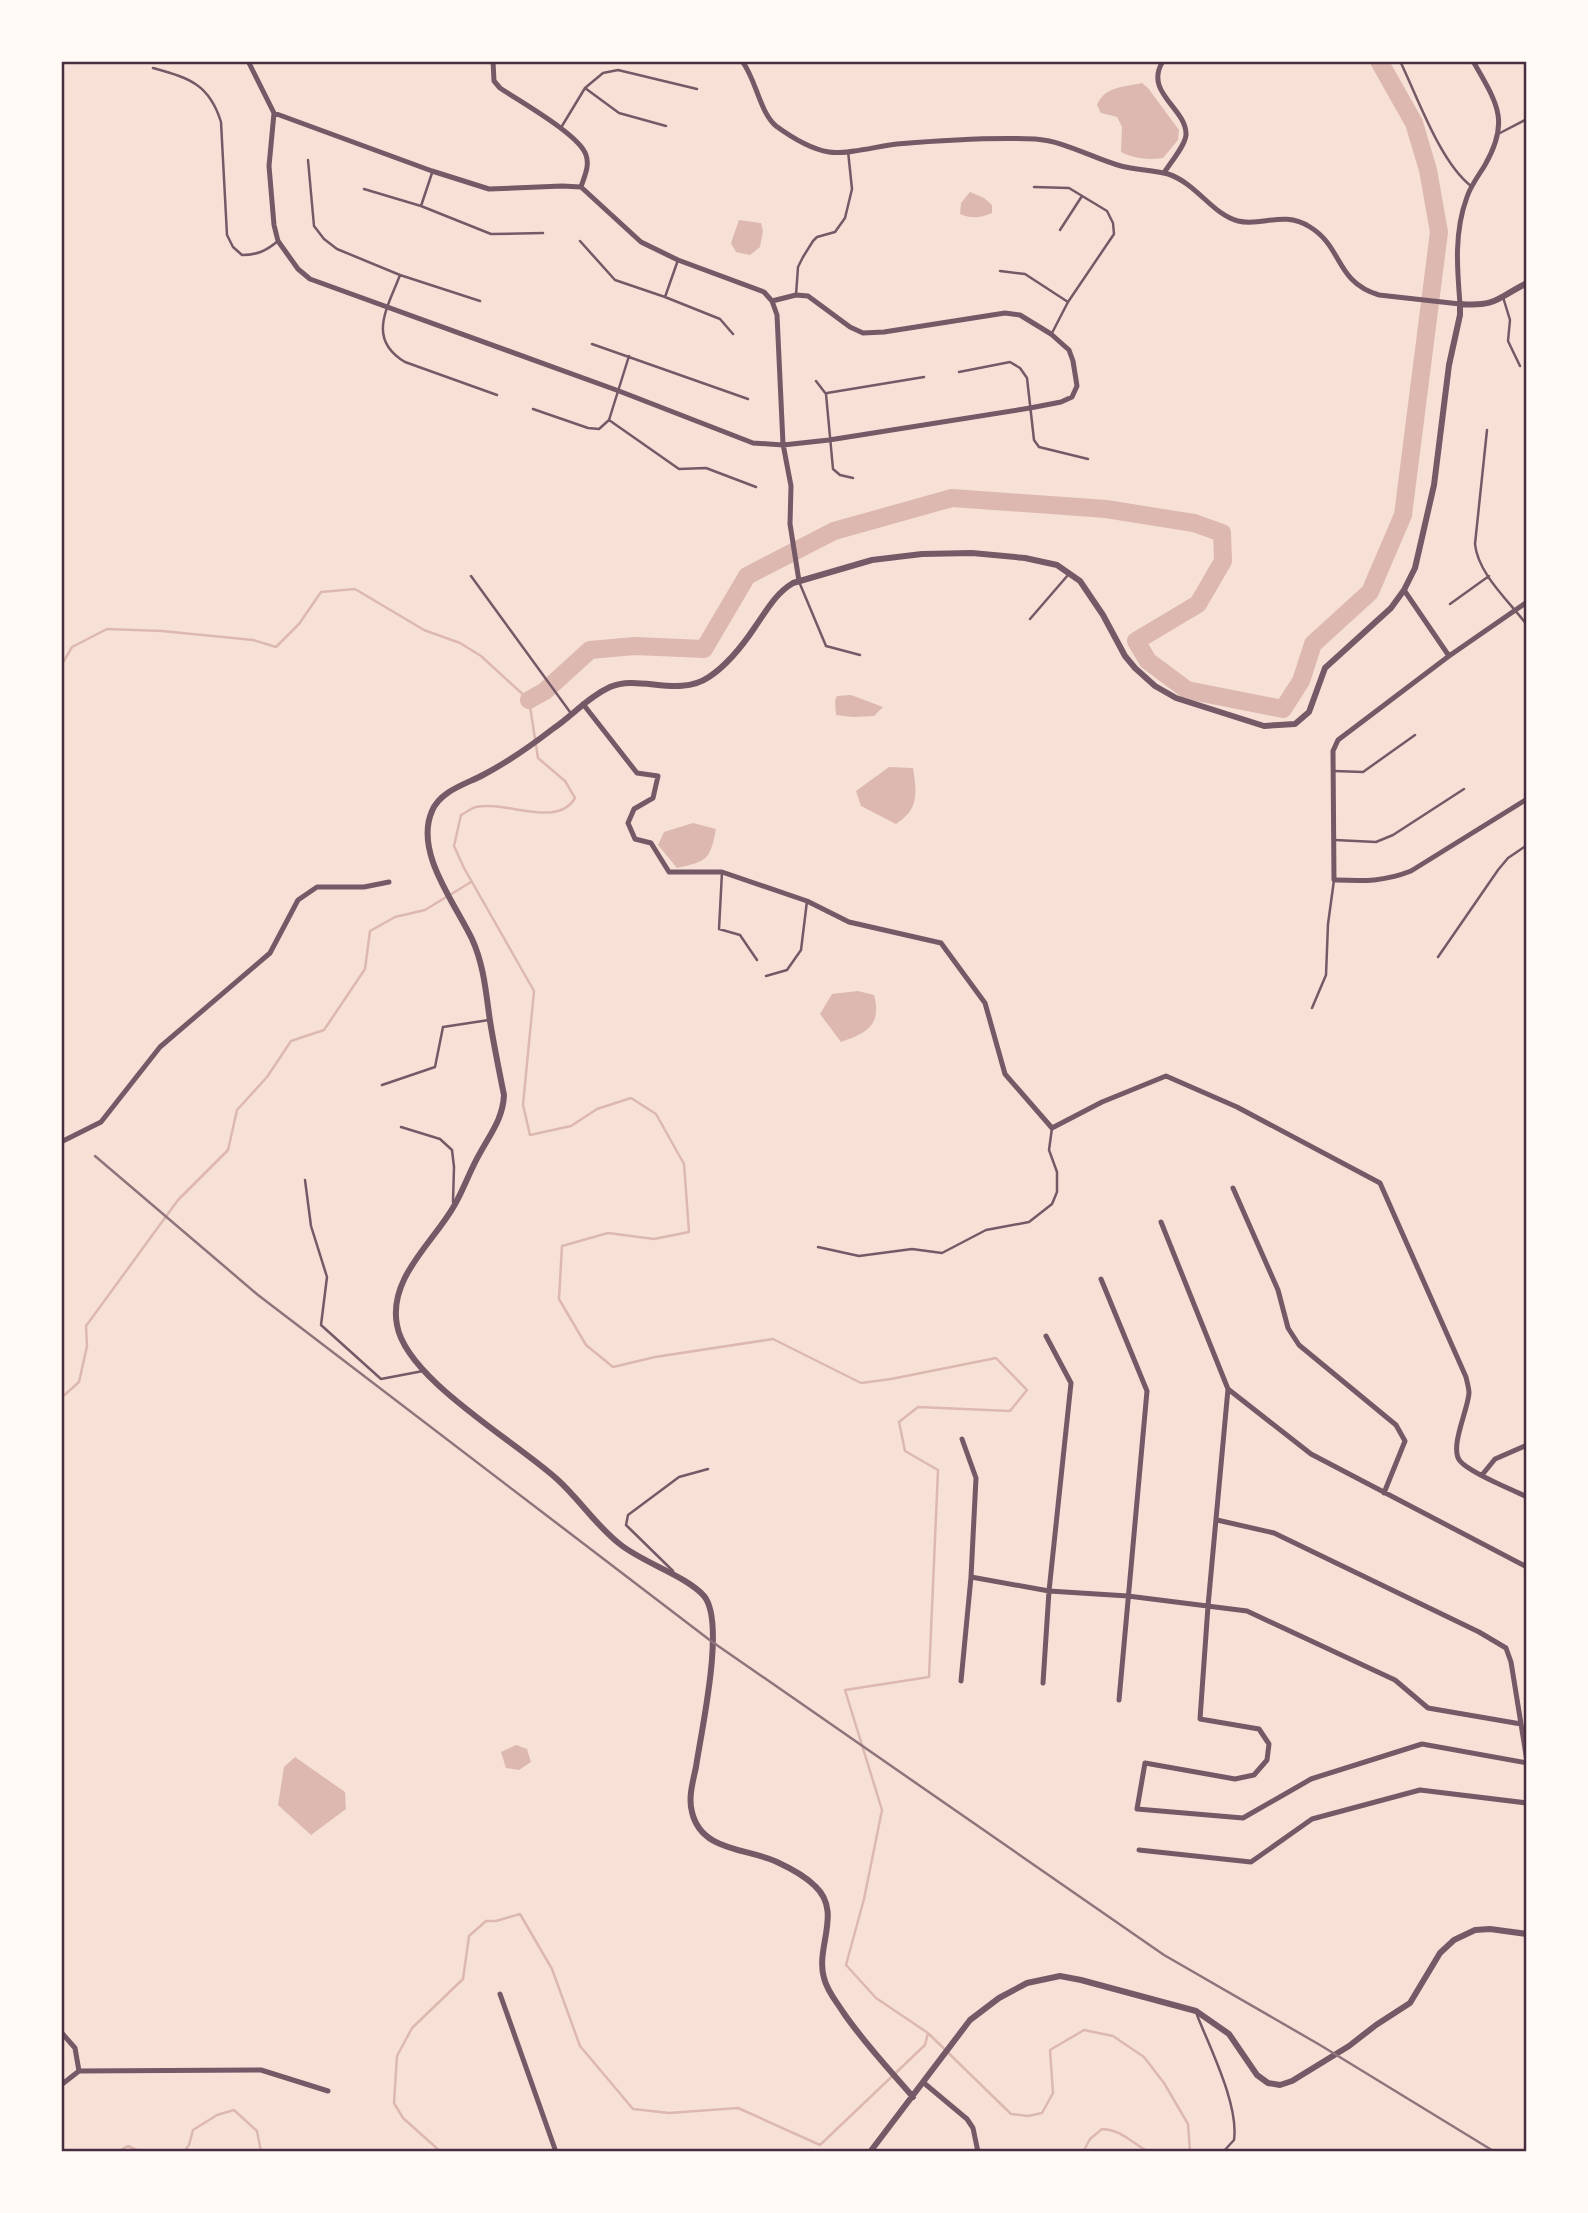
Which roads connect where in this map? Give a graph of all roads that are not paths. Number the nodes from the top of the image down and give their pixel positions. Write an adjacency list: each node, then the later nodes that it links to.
1 (248, 61): 10 (street)
2 (493, 61): 13 (street)
3 (742, 61): 15 (street)
4 (1163, 61): 18 (street)
5 (1400, 61): 19 (lane)
6 (1473, 61): 14 (street)
7 (153, 68): 27 (lane)
8 (585, 88): 9 (lane); 12 (lane); 13 (lane)
9 (697, 89)
10 (274, 113): 17 (street); 27 (street)
11 (1527, 119): 14 (lane)
12 (666, 126)
13 (561, 128): 20 (street)
14 (1500, 133): 19 (street)
15 (848, 151): 18 (street); 33 (lane)
16 (308, 160): 31 (lane)
17 (432, 171): 20 (street); 24 (lane)
18 (1164, 173): 39 (street)
19 (1472, 186): 39 (street)
20 (581, 187): 29 (street)
21 (1034, 187): 23 (lane)
22 (364, 189): 24 (lane)
23 (1082, 196): 25 (lane); 38 (lane)
24 (421, 206): 26 (lane)
25 (1060, 230)
26 (543, 233)
27 (278, 241): 40 (street)
28 (580, 241): 34 (lane)
29 (678, 260): 34 (lane); 37 (street)
30 (1000, 271): 38 (lane)
31 (400, 275): 36 (lane); 40 (lane)
32 (1527, 283): 35 (street)
33 (796, 295): 37 (street); 42 (street)
34 (665, 297): 41 (lane)
35 (1503, 297): 39 (street); 45 (lane)
36 (480, 301)
37 (772, 301): 58 (street)
38 (1069, 302): 42 (lane)
39 (1460, 303): 66 (street)
40 (387, 308): 49 (street); 51 (lane)
41 (733, 334)
42 (1051, 334): 53 (street)
43 (593, 344): 44 (lane)
44 (629, 356): 49 (lane); 52 (lane)
45 (1520, 366)
46 (959, 372): 53 (lane)
47 (924, 377): 50 (lane)
48 (816, 381): 50 (lane)
49 (619, 391): 55 (lane); 58 (street)
50 (826, 394): 57 (lane)
51 (497, 395)
52 (748, 399)
53 (1030, 408): 57 (street); 59 (lane)
54 (533, 409): 55 (lane)
55 (608, 420): 61 (lane)
56 (1488, 430): 64 (lane)
57 (829, 440): 58 (street); 60 (lane)
58 (783, 445): 65 (street)
59 (1088, 459)
60 (853, 478)
61 (756, 487)
62 (1070, 573): 65 (street); 66 (street); 70 (lane)
63 (471, 576): 75 (lane)
64 (1489, 576): 68 (lane); 69 (lane)
65 (799, 581): 72 (lane); 74 (street)
66 (1404, 590): 73 (street)
67 (1527, 602): 69 (street)
68 (1450, 604)
69 (1516, 610): 71 (lane); 73 (street)
70 (1030, 619)
71 (1527, 625)
72 (860, 655)
73 (1450, 656): 77 (street)
74 (583, 704): 75 (street); 82 (street)
75 (572, 714): 90 (street)
76 (1415, 735): 77 (lane)
77 (1334, 771): 80 (street)
78 (1464, 789): 80 (lane)
79 (1527, 799): 83 (street)
80 (1333, 840): 83 (street)
81 (1527, 845): 86 (lane)
82 (722, 872): 85 (street); 87 (lane)
83 (1334, 880): 89 (lane)
84 (389, 882): 94 (street)
85 (807, 901): 88 (lane); 93 (street)
86 (1438, 957)
87 (757, 960)
88 (766, 976)
89 (1312, 1007)
90 (490, 1020): 91 (lane); 97 (street)
91 (382, 1084)
92 (401, 1127): 97 (lane)
93 (1052, 1128): 99 (lane); 107 (street)
94 (61, 1142)
95 (305, 1180): 102 (lane)
96 (1233, 1188): 108 (street)
97 (453, 1208): 102 (street)
98 (1161, 1222): 103 (street)
99 (818, 1247)
100 (1101, 1279): 115 (street)
101 (1046, 1336): 114 (street)
102 (423, 1371): 113 (street)
103 (1228, 1389): 108 (street); 110 (street)
104 (962, 1439): 112 (street)
105 (1527, 1446): 107 (street)
106 (708, 1469): 113 (lane)
107 (1482, 1475): 109 (street)
108 (1384, 1493): 111 (street)
109 (1527, 1497)
110 (1217, 1520): 116 (street); 120 (street)
111 (1527, 1567)
112 (971, 1577): 114 (street); 117 (street)
113 (683, 1581): 132 (street)
114 (1049, 1591): 115 (street); 118 (street)
115 (1128, 1596): 116 (street); 119 (street)
116 (1208, 1606): 120 (street); 121 (street)
117 (961, 1681)
118 (1043, 1683)
119 (1119, 1700)
120 (1521, 1724): 121 (street)
121 (1527, 1762)
122 (1527, 1803): 123 (street)
123 (1139, 1850)
124 (1527, 1934): 126 (street)
125 (500, 1994): 133 (street)
126 (1196, 2011): 129 (street); 136 (lane)
127 (61, 2032): 128 (street)
128 (79, 2071): 130 (street); 131 (street)
129 (924, 2083): 132 (street); 135 (street)
130 (61, 2085)
131 (328, 2091)
132 (914, 2097): 134 (street)
133 (556, 2152)
134 (870, 2152)
135 (978, 2152)
136 (1223, 2152)

